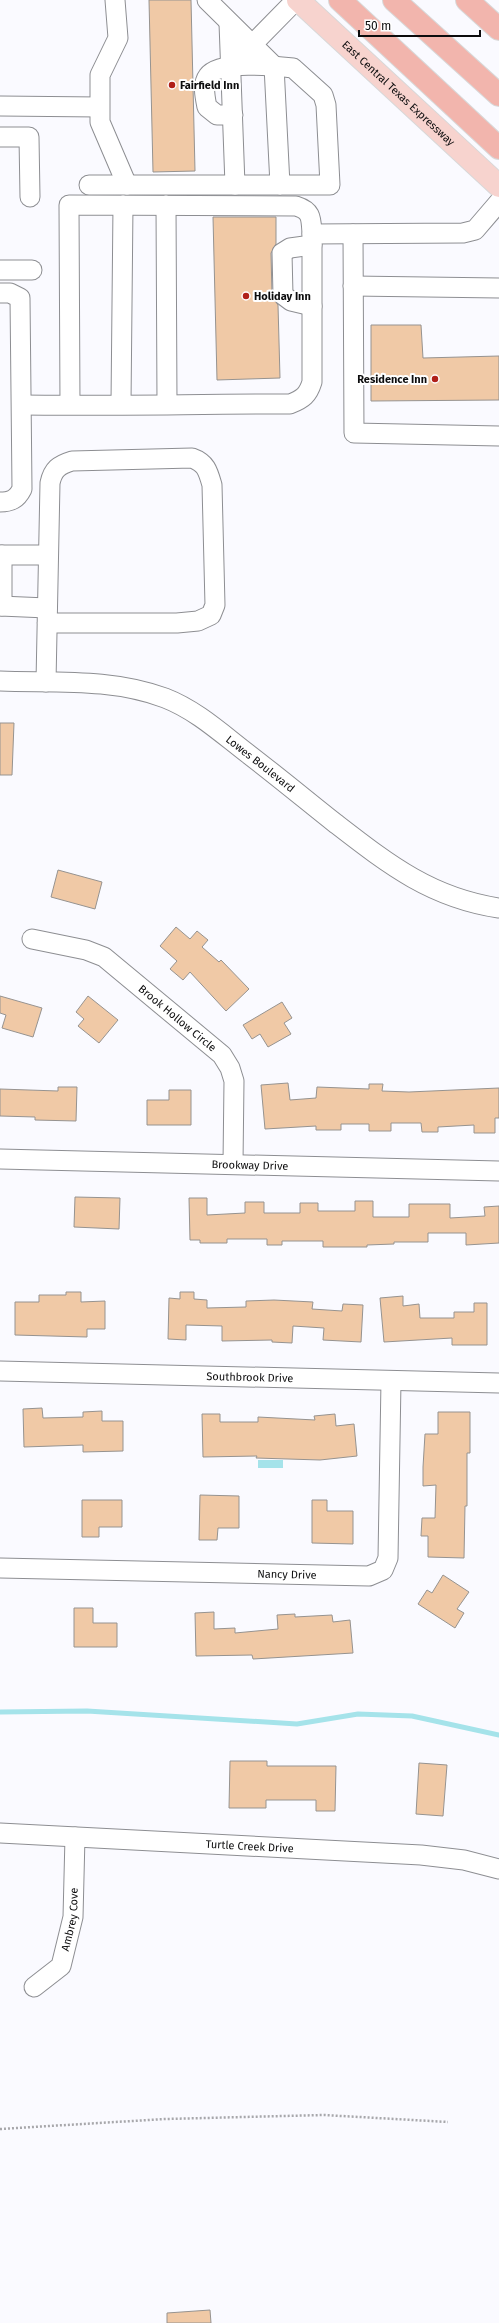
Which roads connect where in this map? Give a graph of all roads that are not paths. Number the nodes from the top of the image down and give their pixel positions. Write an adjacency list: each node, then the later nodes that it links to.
1 (115, 0): 14 (street)
2 (207, 0): 7 (street)
3 (297, 0): 9 (street); 22 (main road, East Central Texas Expressway)
4 (340, 0): 17 (highway)
5 (394, 0): 12 (highway)
6 (467, 0): 8 (highway)
7 (229, 22): 9 (street); 10 (street)
8 (499, 29)
9 (252, 45): 10 (street); 11 (street)
10 (231, 66): 11 (street); 15 (street); 15 (street)
11 (274, 66): 21 (street); 21 (street)
12 (499, 95)
13 (0, 106): 14 (street)
14 (99, 107): 19 (street)
15 (233, 115): 20 (street)
16 (0, 137): 23 (street)
17 (499, 148)
18 (89, 185): 19 (street)
19 (127, 185): 20 (street)
20 (235, 185): 21 (street)
21 (280, 185)
22 (499, 186)
23 (30, 196)
24 (499, 202): 27 (street)
25 (123, 205): 26 (street); 35 (street); 38 (street)
26 (166, 205): 28 (street); 36 (street)
27 (353, 234): 28 (street); 31 (street)
28 (312, 240): 34 (street); 34 (street)
29 (0, 270): 30 (street)
30 (32, 270)
31 (353, 286): 32 (street); 39 (street)
32 (499, 288)
33 (0, 293): 37 (street)
34 (312, 306): 36 (street)
35 (122, 404): 36 (street); 38 (street)
36 (167, 404)
37 (22, 405): 38 (street); 40 (street)
38 (70, 405)
39 (499, 436)
40 (0, 502)
41 (1, 555): 42 (street); 43 (street)
42 (48, 555): 44 (street); 44 (street)
43 (1, 606): 44 (street)
44 (47, 615): 46 (street)
45 (0, 681): 46 (street, Lowes Boulevard)
46 (46, 682): 47 (street, Lowes Boulevard)
47 (499, 908)
48 (32, 939): 50 (street, Brook Hollow Circle)
49 (0, 1159): 50 (street, Brookway Drive)
50 (233, 1163): 51 (street, Brookway Drive)
51 (499, 1171)
52 (0, 1371): 53 (street, Southbrook Drive)
53 (391, 1381): 54 (street, Southbrook Drive); 55 (street, Nancy Drive)
54 (499, 1383)
55 (0, 1568)
56 (0, 1833): 57 (street, Turtle Creek Drive)
57 (75, 1837): 58 (street, Turtle Creek Drive); 59 (street, Ambrey Cove)
58 (499, 1869)
59 (34, 1987)

